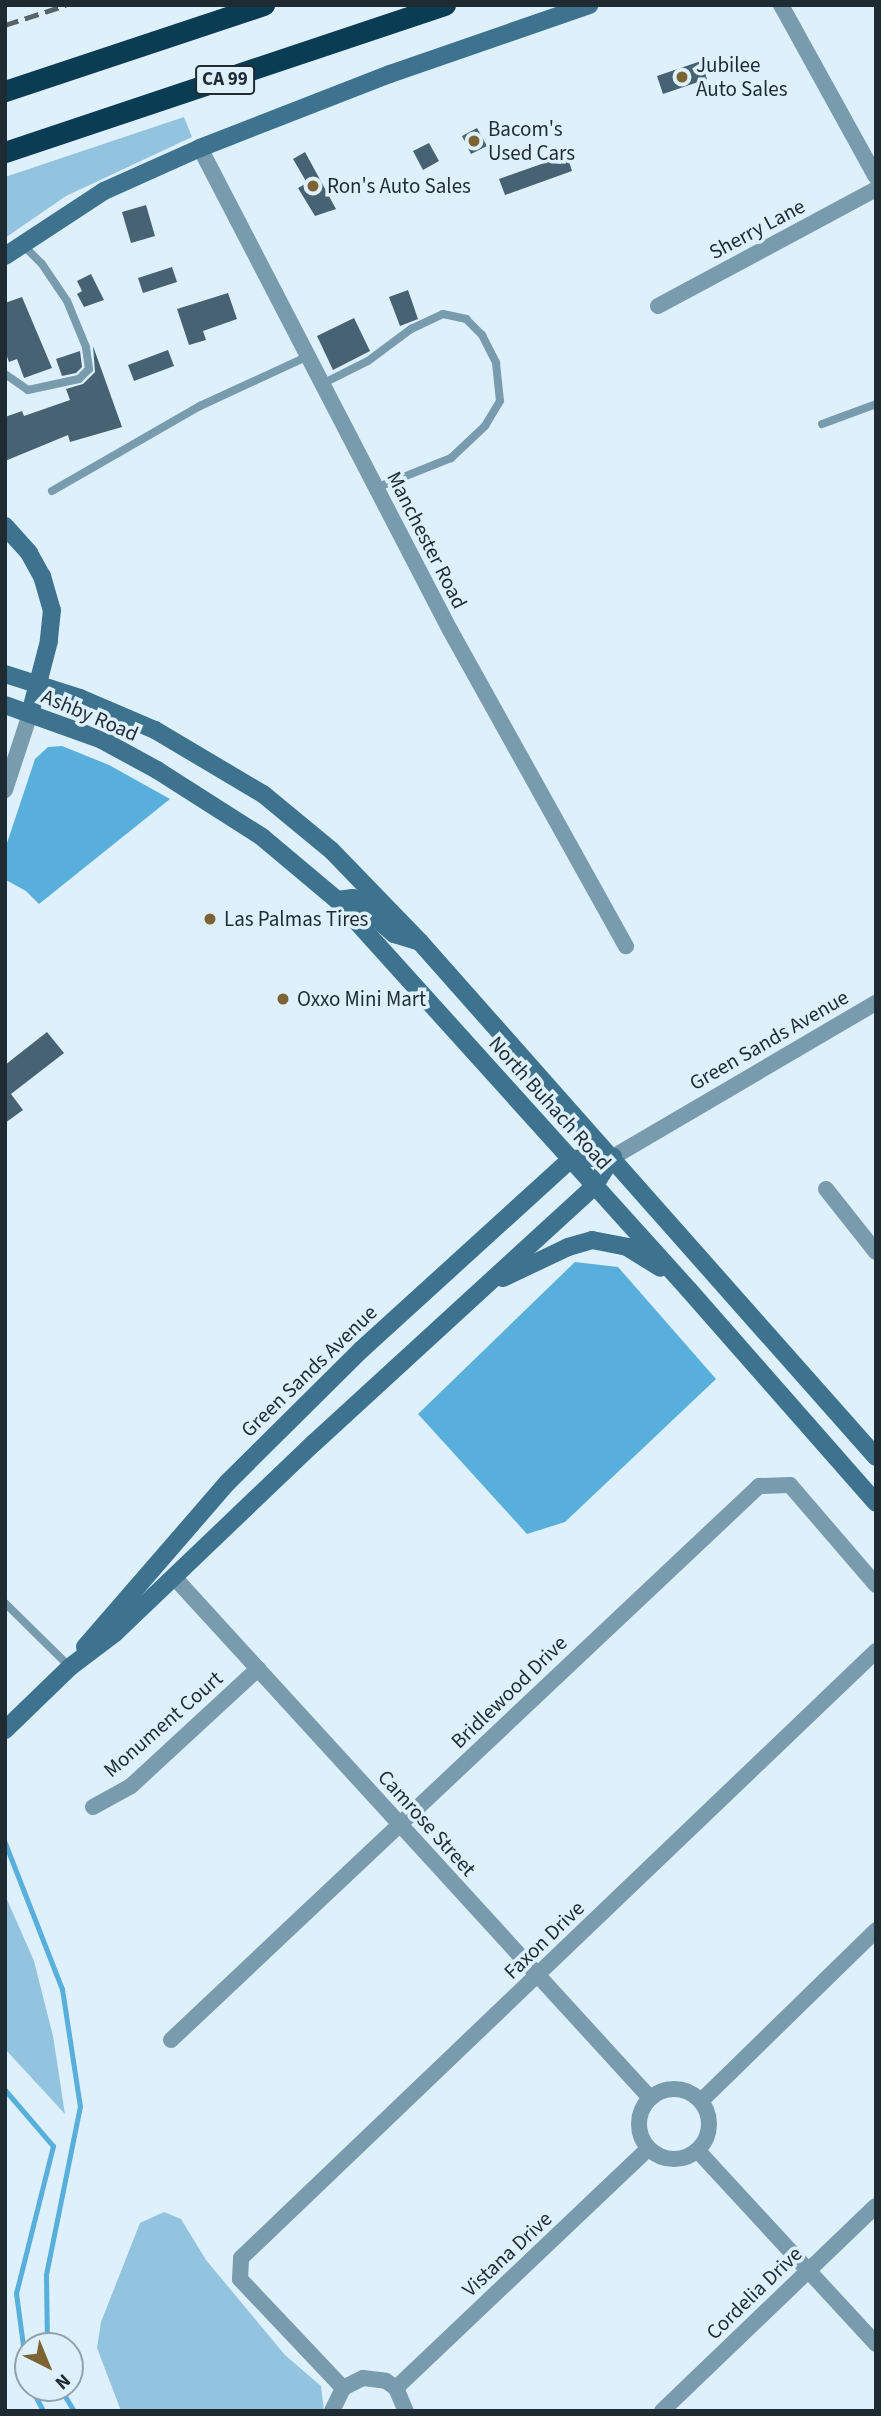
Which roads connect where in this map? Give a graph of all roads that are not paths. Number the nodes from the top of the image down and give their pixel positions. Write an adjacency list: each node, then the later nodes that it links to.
1 (264, 5): 5 (highway)
2 (444, 5): 7 (highway, CA 99)
3 (589, 5): 6 (main road)
4 (781, 5): 8 (street)
5 (5, 90)
6 (200, 148): 10 (main road); 13 (street, Manchester Road)
7 (5, 152)
8 (876, 177)
9 (876, 189): 12 (street, Sherry Lane)
10 (21, 243): 11 (main road); 14 (lane)
11 (5, 256)
12 (658, 306)
13 (308, 356): 15 (street, Manchester Road); 19 (lane)
14 (5, 374)
15 (322, 384): 18 (street, Manchester Road); 18 (lane)
16 (876, 404): 17 (lane)
17 (822, 424)
18 (376, 488): 30 (street, Manchester Road)
19 (52, 491)
20 (5, 526): 22 (main road)
21 (5, 674): 22 (main road, Ashby Road)
22 (38, 684): 24 (main road); 25 (main road, Ashby Road)
23 (5, 705): 24 (main road, Ashby Road)
24 (30, 714): 26 (main road, Ashby Road); 27 (street)
25 (155, 730): 29 (main road, North Buhach Road)
26 (157, 770): 28 (main road, North Buhach Road)
27 (5, 790)
28 (337, 900): 29 (main road); 33 (main road, North Buhach Road)
29 (420, 942): 32 (main road, North Buhach Road)
30 (626, 946)
31 (876, 1003): 32 (street, Green Sands Avenue)
32 (613, 1157): 33 (main road, Green Sands Avenue); 34 (main road, Green Sands Avenue); 39 (main road, North Buhach Road)
33 (571, 1159): 34 (main road, North Buhach Road); 45 (main road, Green Sands Avenue)
34 (594, 1186): 37 (main road, Green Sands Avenue); 38 (main road, North Buhach Road)
35 (826, 1189): 36 (street)
36 (876, 1252)
37 (488, 1286): 38 (main road); 41 (main road, Green Sands Avenue)
38 (689, 1290): 40 (main road, North Buhach Road)
39 (876, 1457)
40 (876, 1503)
41 (174, 1577): 45 (main road, Green Sands Avenue); 46 (street, Camrose Street)
42 (876, 1585): 49 (street, Bridlewood Drive)
43 (5, 1603): 45 (lane)
44 (876, 1651): 51 (street, Faxon Drive)
45 (70, 1667): 47 (main road, Green Sands Avenue)
46 (258, 1669): 48 (street, Monument Court); 49 (street, Camrose Street)
47 (5, 1730)
48 (93, 1807)
49 (401, 1825): 51 (street, Camrose Street); 52 (street, Bridlewood Drive)
50 (876, 1930): 54 (street)
51 (538, 1975): 53 (street, Camrose Street); 60 (street, Faxon Drive)
52 (171, 2040)
53 (650, 2098): 54 (street); 55 (street)
54 (701, 2101): 56 (street)
55 (648, 2149): 56 (street); 61 (street, Vistana Drive)
56 (698, 2151): 58 (street)
57 (876, 2206): 58 (street, Cordelia Drive)
58 (808, 2270): 59 (street); 64 (street, Cordelia Drive)
59 (876, 2344)
60 (342, 2388): 61 (street); 62 (street)
61 (396, 2388): 63 (street)
62 (332, 2411)
63 (406, 2411)
64 (662, 2411)

